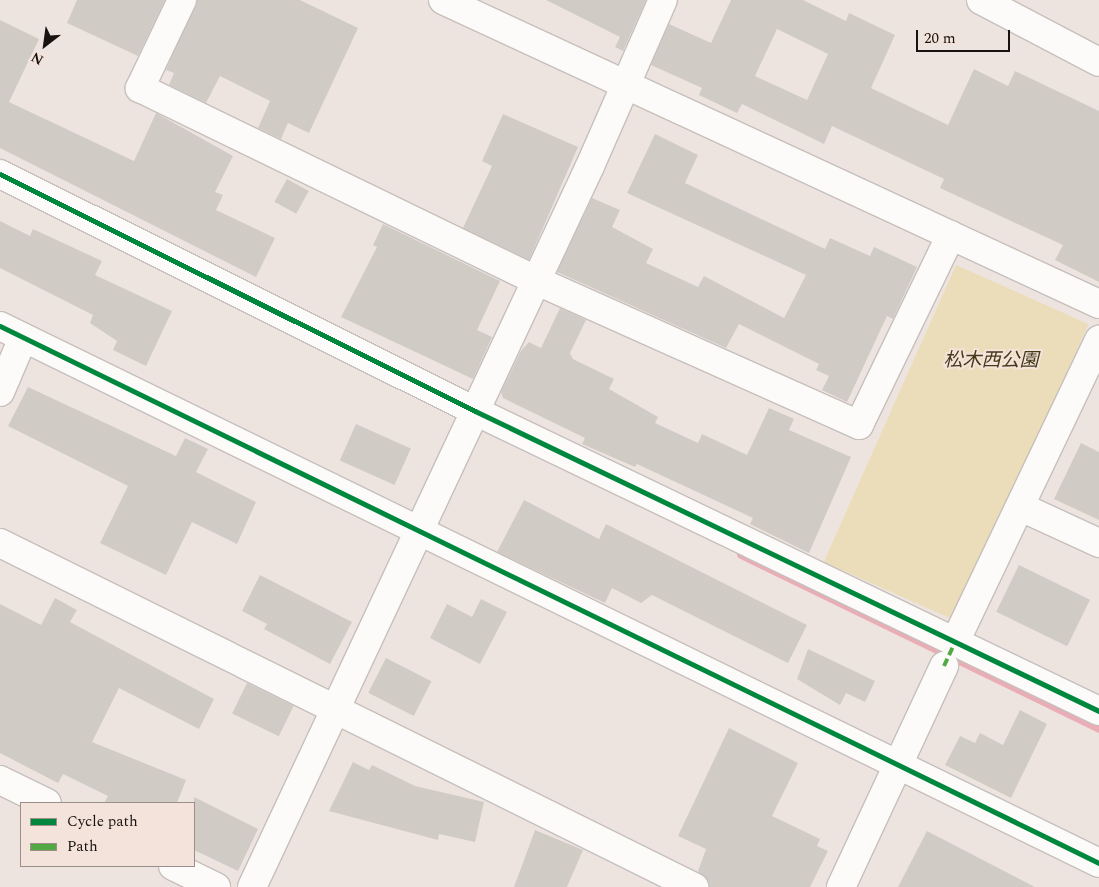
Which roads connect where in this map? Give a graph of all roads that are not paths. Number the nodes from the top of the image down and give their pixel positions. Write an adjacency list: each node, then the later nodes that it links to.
1 (182, 0): 9 (street)
2 (443, 0): 6 (street)
3 (663, 0): 6 (street)
4 (981, 0): 5 (street)
5 (1099, 62)
6 (626, 87): 8 (street); 9 (street)
7 (0, 174): 14 (street)
8 (951, 235): 9 (street); 10 (street)
9 (535, 280): 14 (street)
10 (1099, 304)
11 (12, 332): 13 (street); 16 (street)
12 (1099, 340): 15 (street)
13 (0, 392)
14 (475, 411): 16 (street); 19 (street)
15 (1022, 508): 18 (street); 19 (street)
16 (418, 531): 20 (street); 22 (street)
17 (0, 543): 20 (street)
18 (1099, 543)
19 (950, 654): 21 (street); 22 (street)
20 (332, 708): 28 (street); 29 (street)
21 (1099, 711)
22 (900, 765): 25 (street); 30 (street)
23 (0, 780): 24 (street)
24 (45, 802)
25 (1099, 863)
26 (175, 867): 27 (street)
27 (216, 887)
28 (252, 887)
29 (694, 887)
30 (841, 887)

